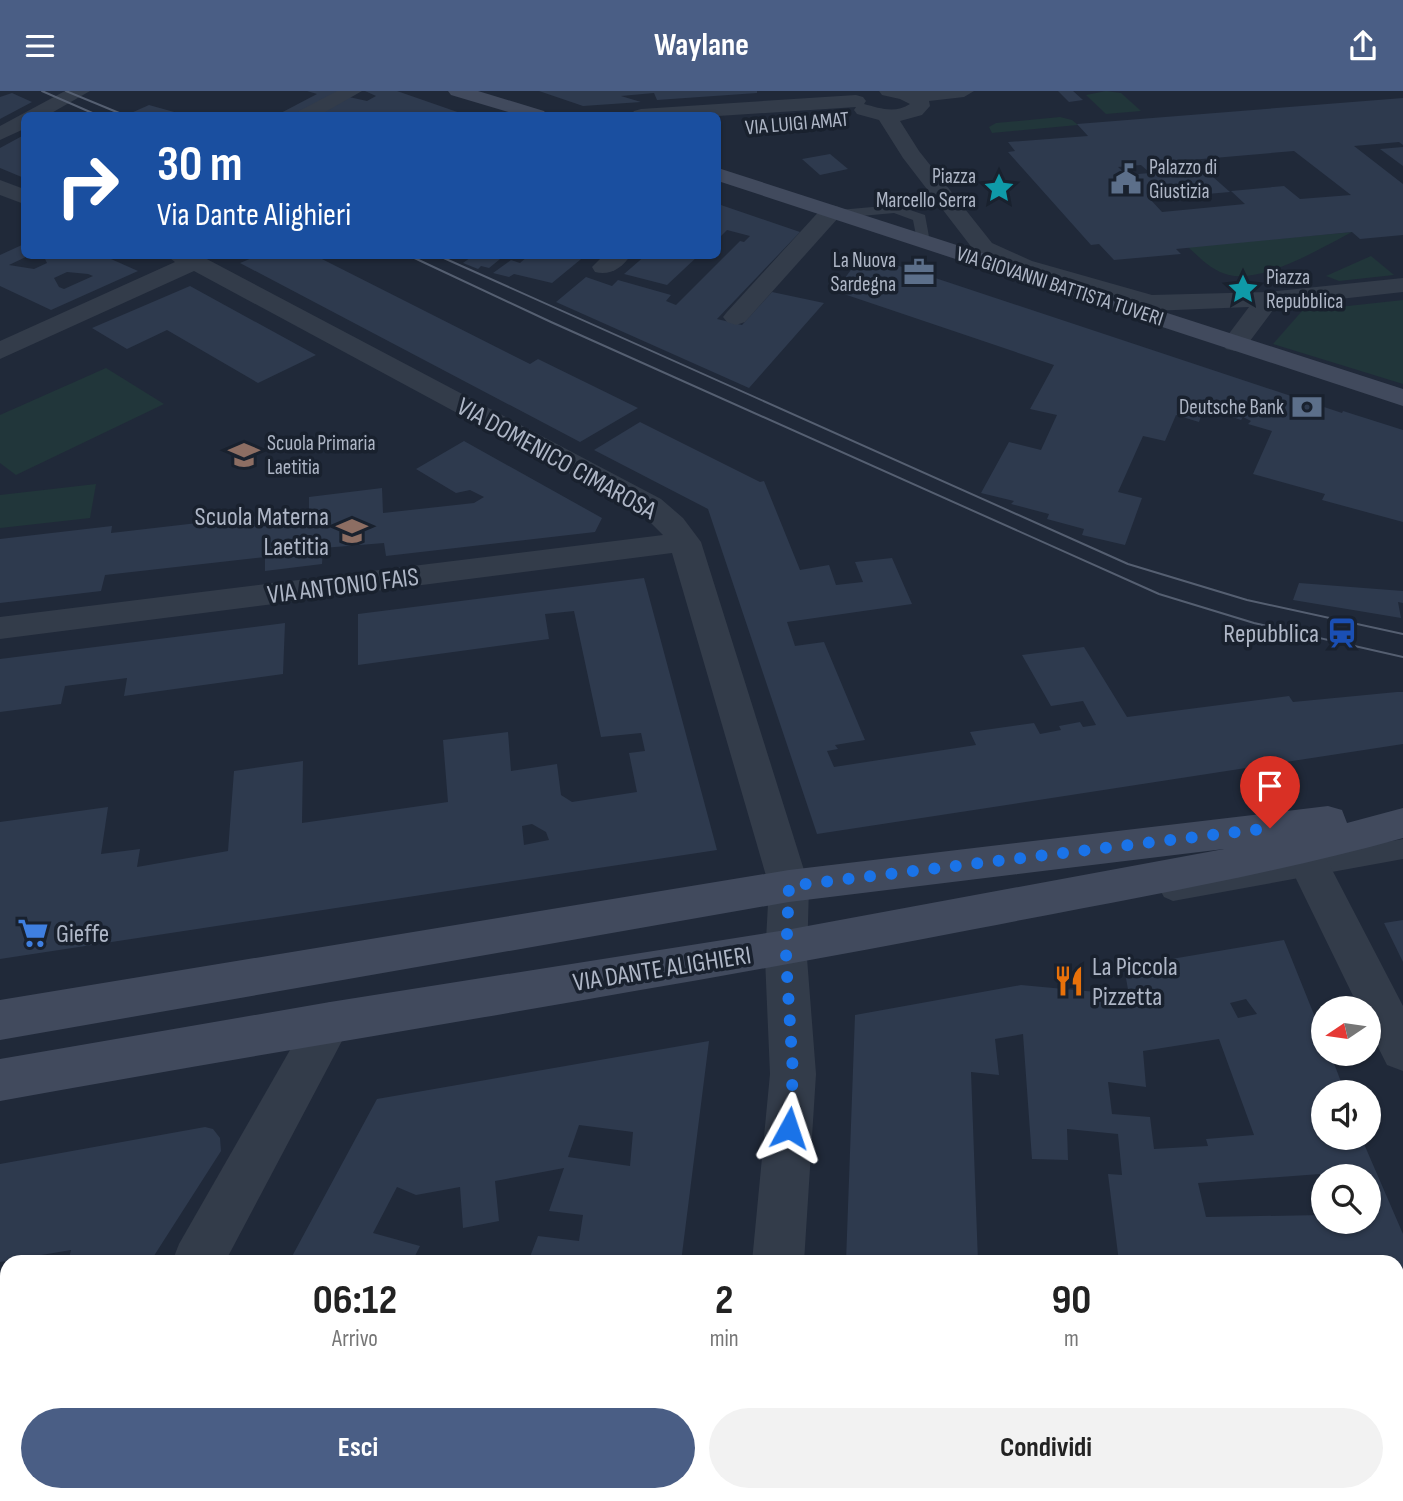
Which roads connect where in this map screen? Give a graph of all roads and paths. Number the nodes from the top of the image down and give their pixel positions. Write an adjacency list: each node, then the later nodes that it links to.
1 (80, 91): 8 (street)
2 (352, 91): 9 (street)
3 (458, 91): 10 (street)
4 (889, 91): 7 (street)
5 (964, 91): 7 (street)
6 (867, 94): 11 (street, VIA LUIGI AMAT); 12 (street)
7 (913, 95): 12 (street, VIA LUIGI AMAT)
8 (40, 112)
9 (312, 112)
10 (527, 112)
11 (673, 112)
12 (881, 115): 14 (street, VIA LUIGI AMAT); 20 (street)
13 (21, 123): 15 (street)
14 (721, 129)
15 (0, 134)
16 (721, 178): 19 (street, VIA GIOVANNI BATTISTA TUVERI)
17 (0, 187): 18 (street)
18 (21, 196)
19 (835, 213): 20 (street, VIA GIOVANNI BATTISTA TUVERI); 24 (street)
20 (983, 255): 23 (street); 25 (street, VIA GIOVANNI BATTISTA TUVERI)
21 (186, 259): 26 (street); 28 (street, VIA DOMENICO CIMAROSA)
22 (1403, 285): 23 (street)
23 (1268, 299): 25 (street)
24 (736, 317)
25 (1235, 343): 27 (street, VIA GIOVANNI BATTISTA TUVERI)
26 (0, 351)
27 (1403, 398)
28 (685, 542): 29 (street, VIA ANTONIO FAIS); 34 (street, VIA DOMENICO CIMAROSA)
29 (0, 628)
30 (1403, 812): 34 (street)
31 (1403, 823): 33 (street, VIA DANTE ALIGHIERI)
32 (1403, 849): 33 (lane)
33 (1306, 858): 35 (street, VIA DANTE ALIGHIERI); 38 (street)
34 (789, 886): 35 (street, VIA DOMENICO CIMAROSA); 36 (street)
35 (786, 953): 37 (street, VIA DANTE ALIGHIERI); 42 (street, VIA DOMENICO CIMAROSA)
36 (0, 1020)
37 (326, 1031): 39 (street, VIA DANTE ALIGHIERI); 40 (lane); 41 (street)
38 (1403, 1051)
39 (0, 1080)
40 (0, 1096)
41 (201, 1255)
42 (779, 1255)

